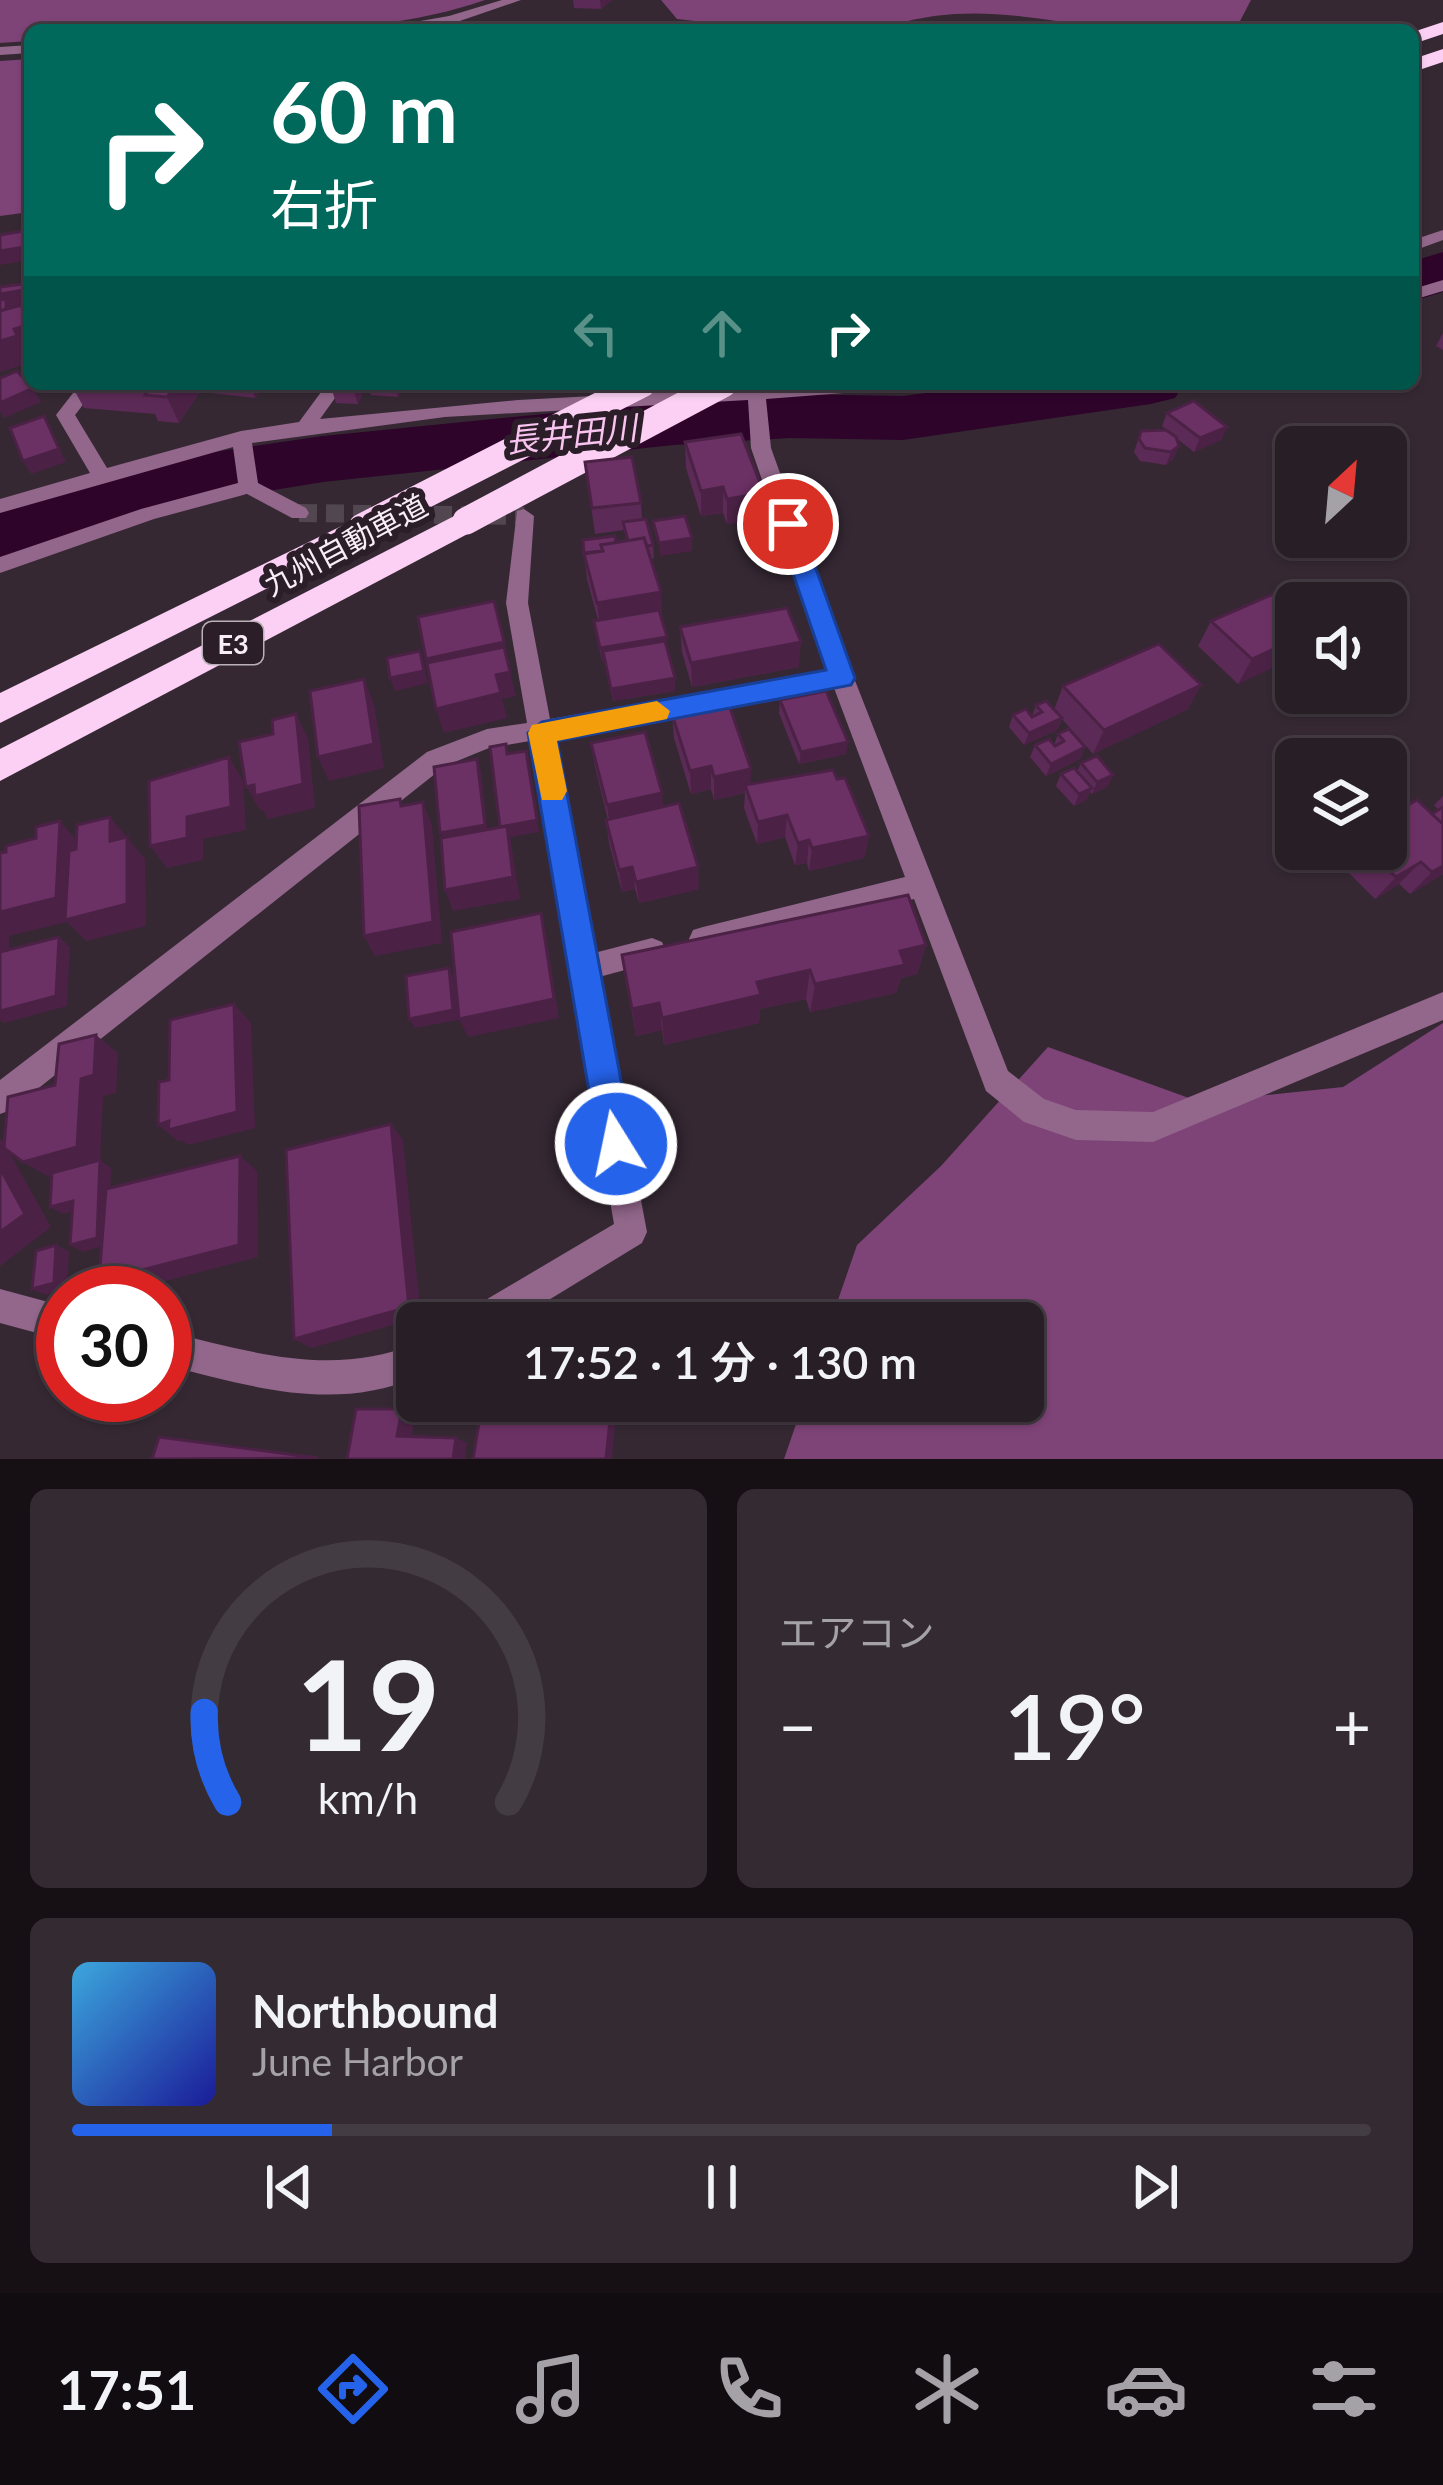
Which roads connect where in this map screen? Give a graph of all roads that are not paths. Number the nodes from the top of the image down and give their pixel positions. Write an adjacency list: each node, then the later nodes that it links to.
1 (515, 0): 2 (street)
2 (420, 24)
3 (85, 390): 13 (street)
4 (332, 390): 11 (street)
5 (512, 390): 10 (street)
6 (630, 390): 20 (highway, 九州自動車道 / E3, bridge)
7 (712, 390): 22 (highway, 九州自動車道 / E3, bridge)
8 (846, 390): 9 (street)
9 (757, 404): 10 (street); 19 (street)
10 (513, 408): 11 (street)
11 (305, 427): 12 (street)
12 (241, 437): 13 (street); 14 (street)
13 (102, 476): 15 (street)
14 (249, 487): 16 (street); 18 (street)
15 (0, 506)
16 (299, 513)
17 (524, 516): 21 (street)
18 (0, 565)
19 (842, 678): 21 (street); 23 (street)
20 (0, 709)
21 (542, 733): 24 (street); 26 (street)
22 (0, 766)
23 (922, 885): 24 (street); 25 (street)
24 (584, 968): 27 (street)
25 (1443, 1006)
26 (0, 1099)
27 (514, 1302)
28 (0, 1306): 29 (street)
29 (36, 1316)
30 (192, 1354): 31 (street)
31 (396, 1366)

